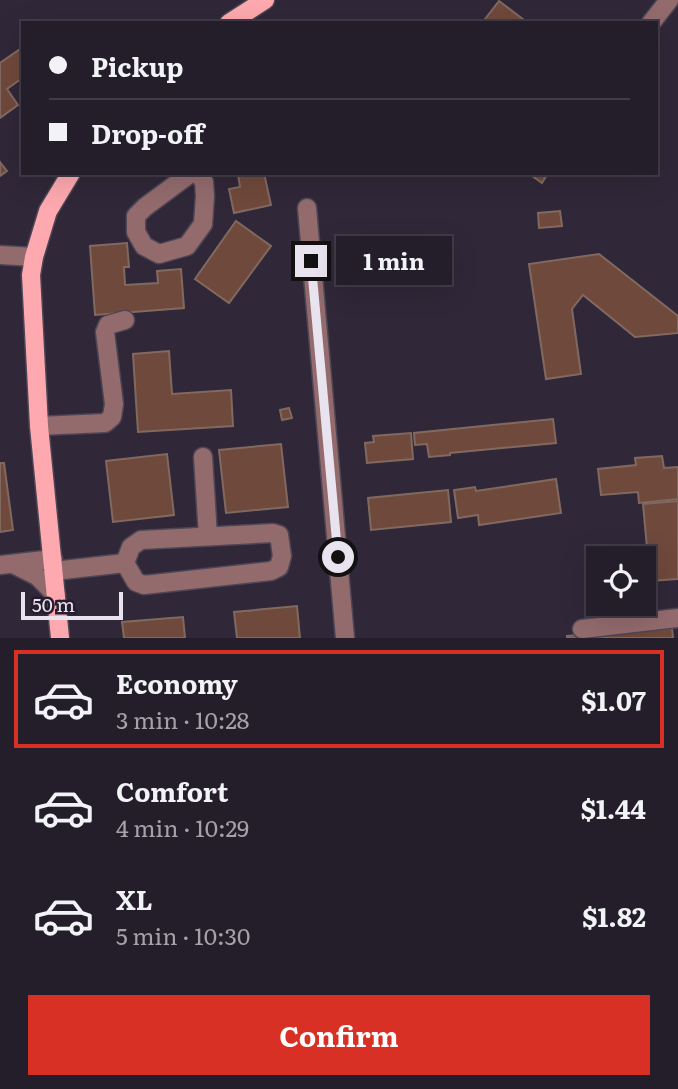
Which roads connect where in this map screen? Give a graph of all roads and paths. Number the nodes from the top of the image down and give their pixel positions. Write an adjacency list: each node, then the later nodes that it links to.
1 (265, 0): 3 (main road)
2 (669, 0): 4 (street)
3 (232, 21)
4 (653, 21)
5 (70, 175): 10 (main road)
6 (188, 175): 7 (street)
7 (200, 175)
8 (307, 208): 23 (street)
9 (0, 256): 10 (street)
10 (34, 257): 12 (main road)
11 (125, 320): 12 (street)
12 (39, 426): 14 (main road)
13 (203, 457): 15 (street)
14 (50, 533): 17 (street); 18 (main road)
15 (208, 536): 16 (street); 16 (street)
16 (125, 563): 18 (street)
17 (6, 564): 18 (street); 19 (street)
18 (53, 565): 19 (main road)
19 (56, 595): 22 (main road)
20 (678, 618): 21 (street)
21 (582, 629)
22 (60, 638)
23 (345, 638)

